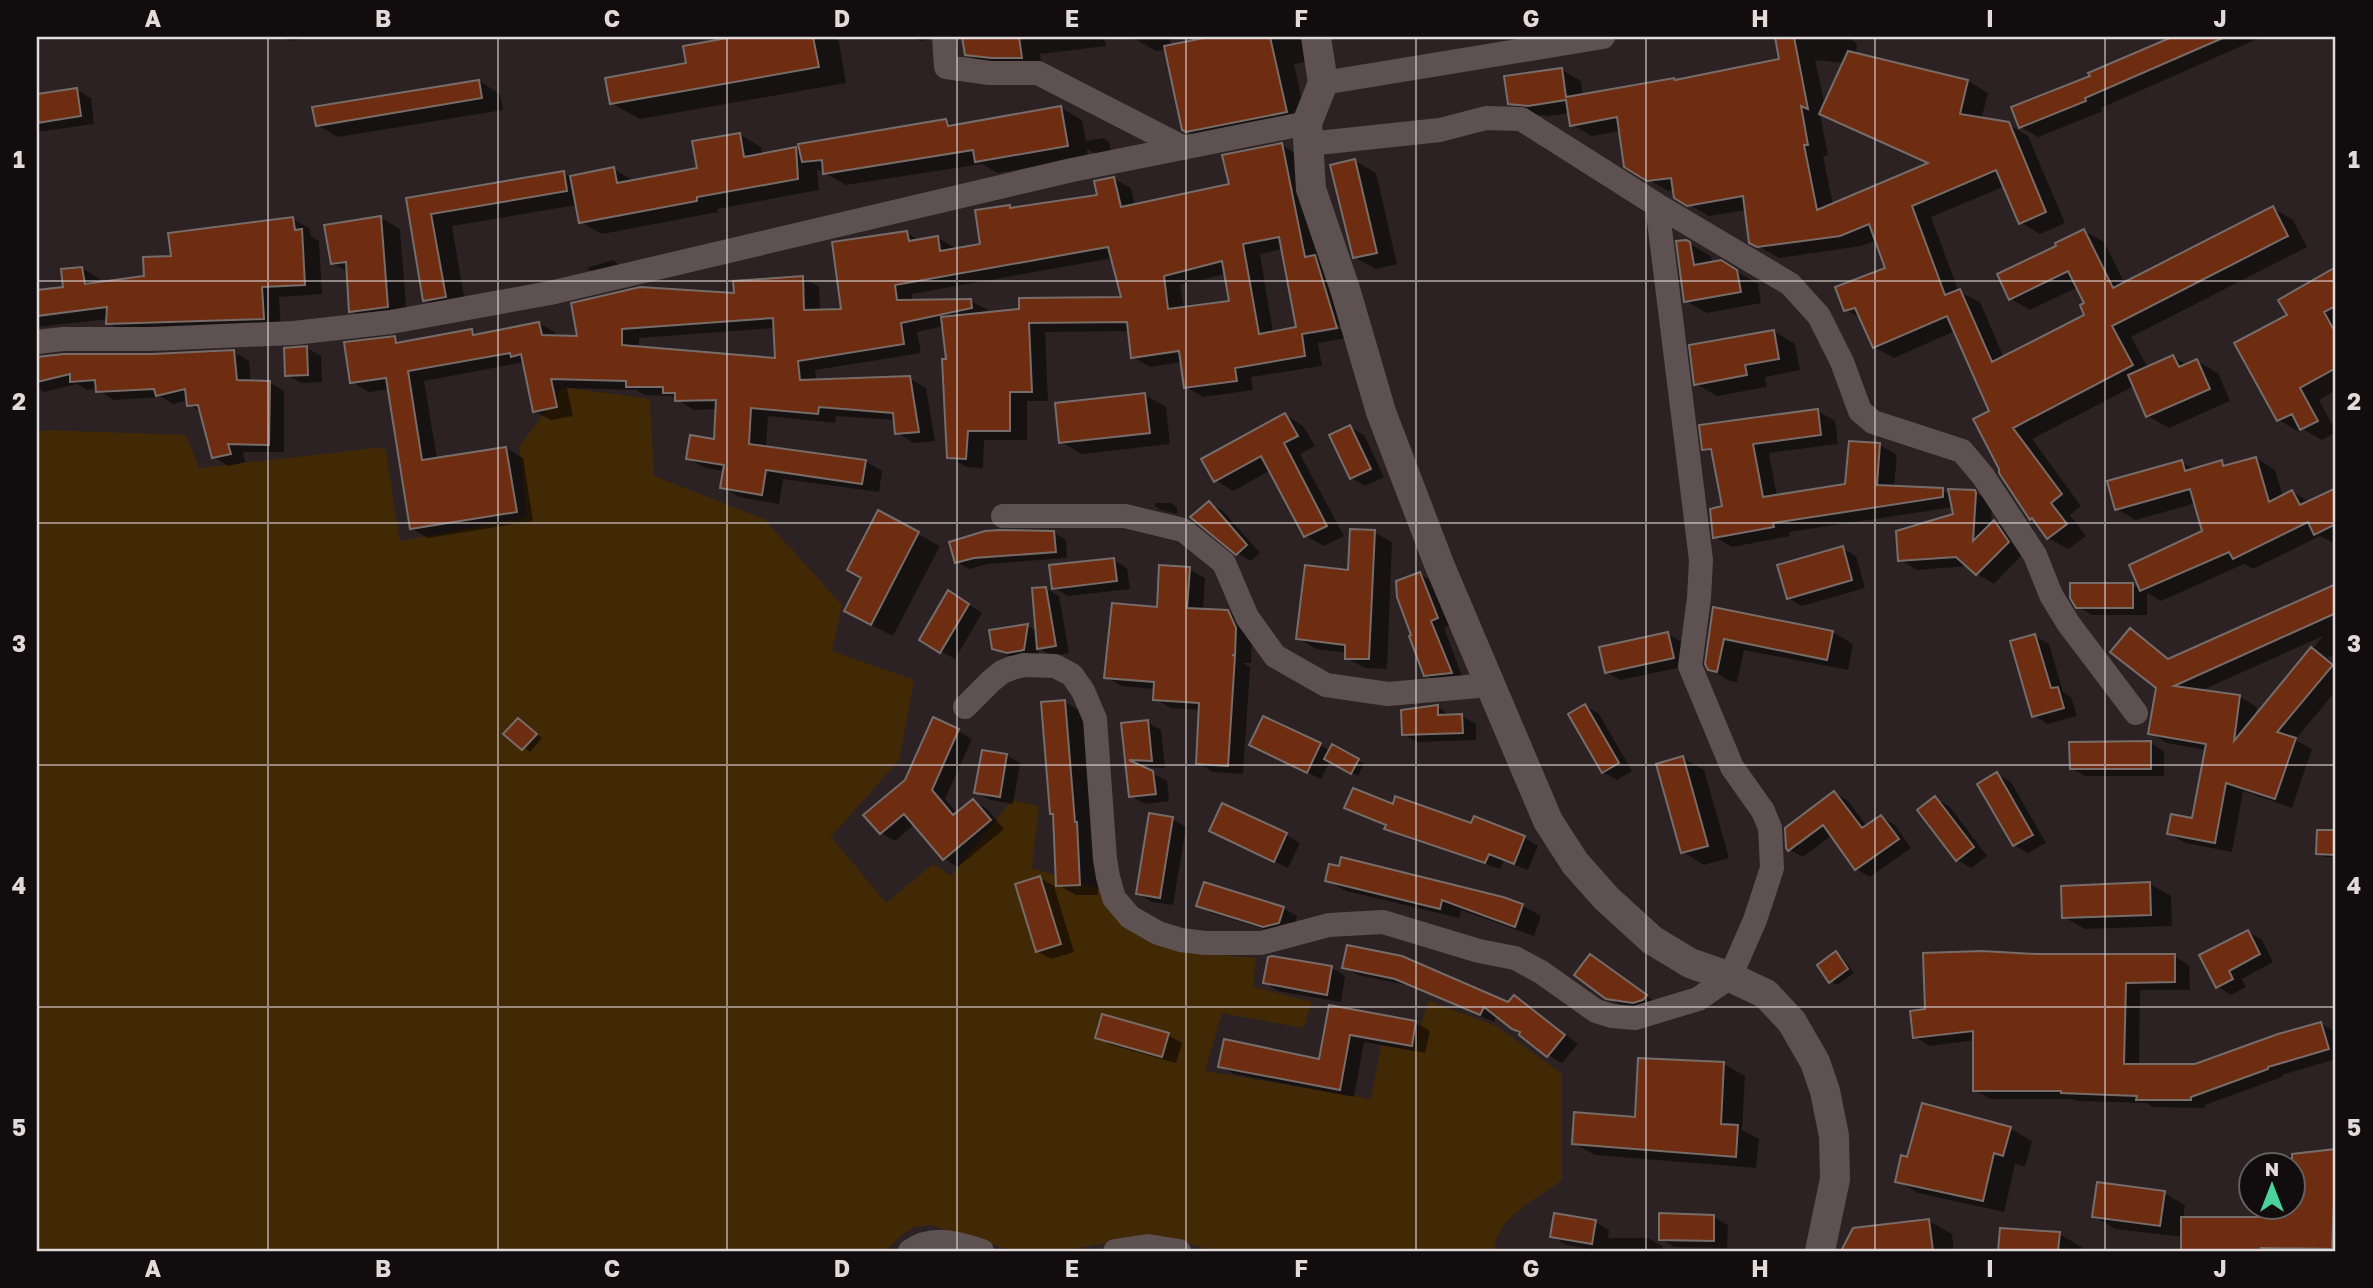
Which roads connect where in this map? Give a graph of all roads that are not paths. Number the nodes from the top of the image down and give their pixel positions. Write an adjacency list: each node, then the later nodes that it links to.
1 (944, 37): 6 (street)
2 (1316, 37): 4 (street)
3 (1603, 37): 4 (street)
4 (1323, 83): 5 (street)
5 (1308, 133): 6 (street); 7 (street); 10 (street)
6 (1184, 148): 8 (street)
7 (1657, 205): 12 (street); 13 (street)
8 (37, 342)
9 (1003, 516): 10 (street)
10 (1489, 685): 13 (street)
11 (965, 708): 13 (street)
12 (2136, 713)
13 (1730, 977): 18 (street)
14 (910, 1251): 15 (street)
15 (982, 1251)
16 (1115, 1251): 17 (street)
17 (1179, 1251)
18 (1820, 1251)

